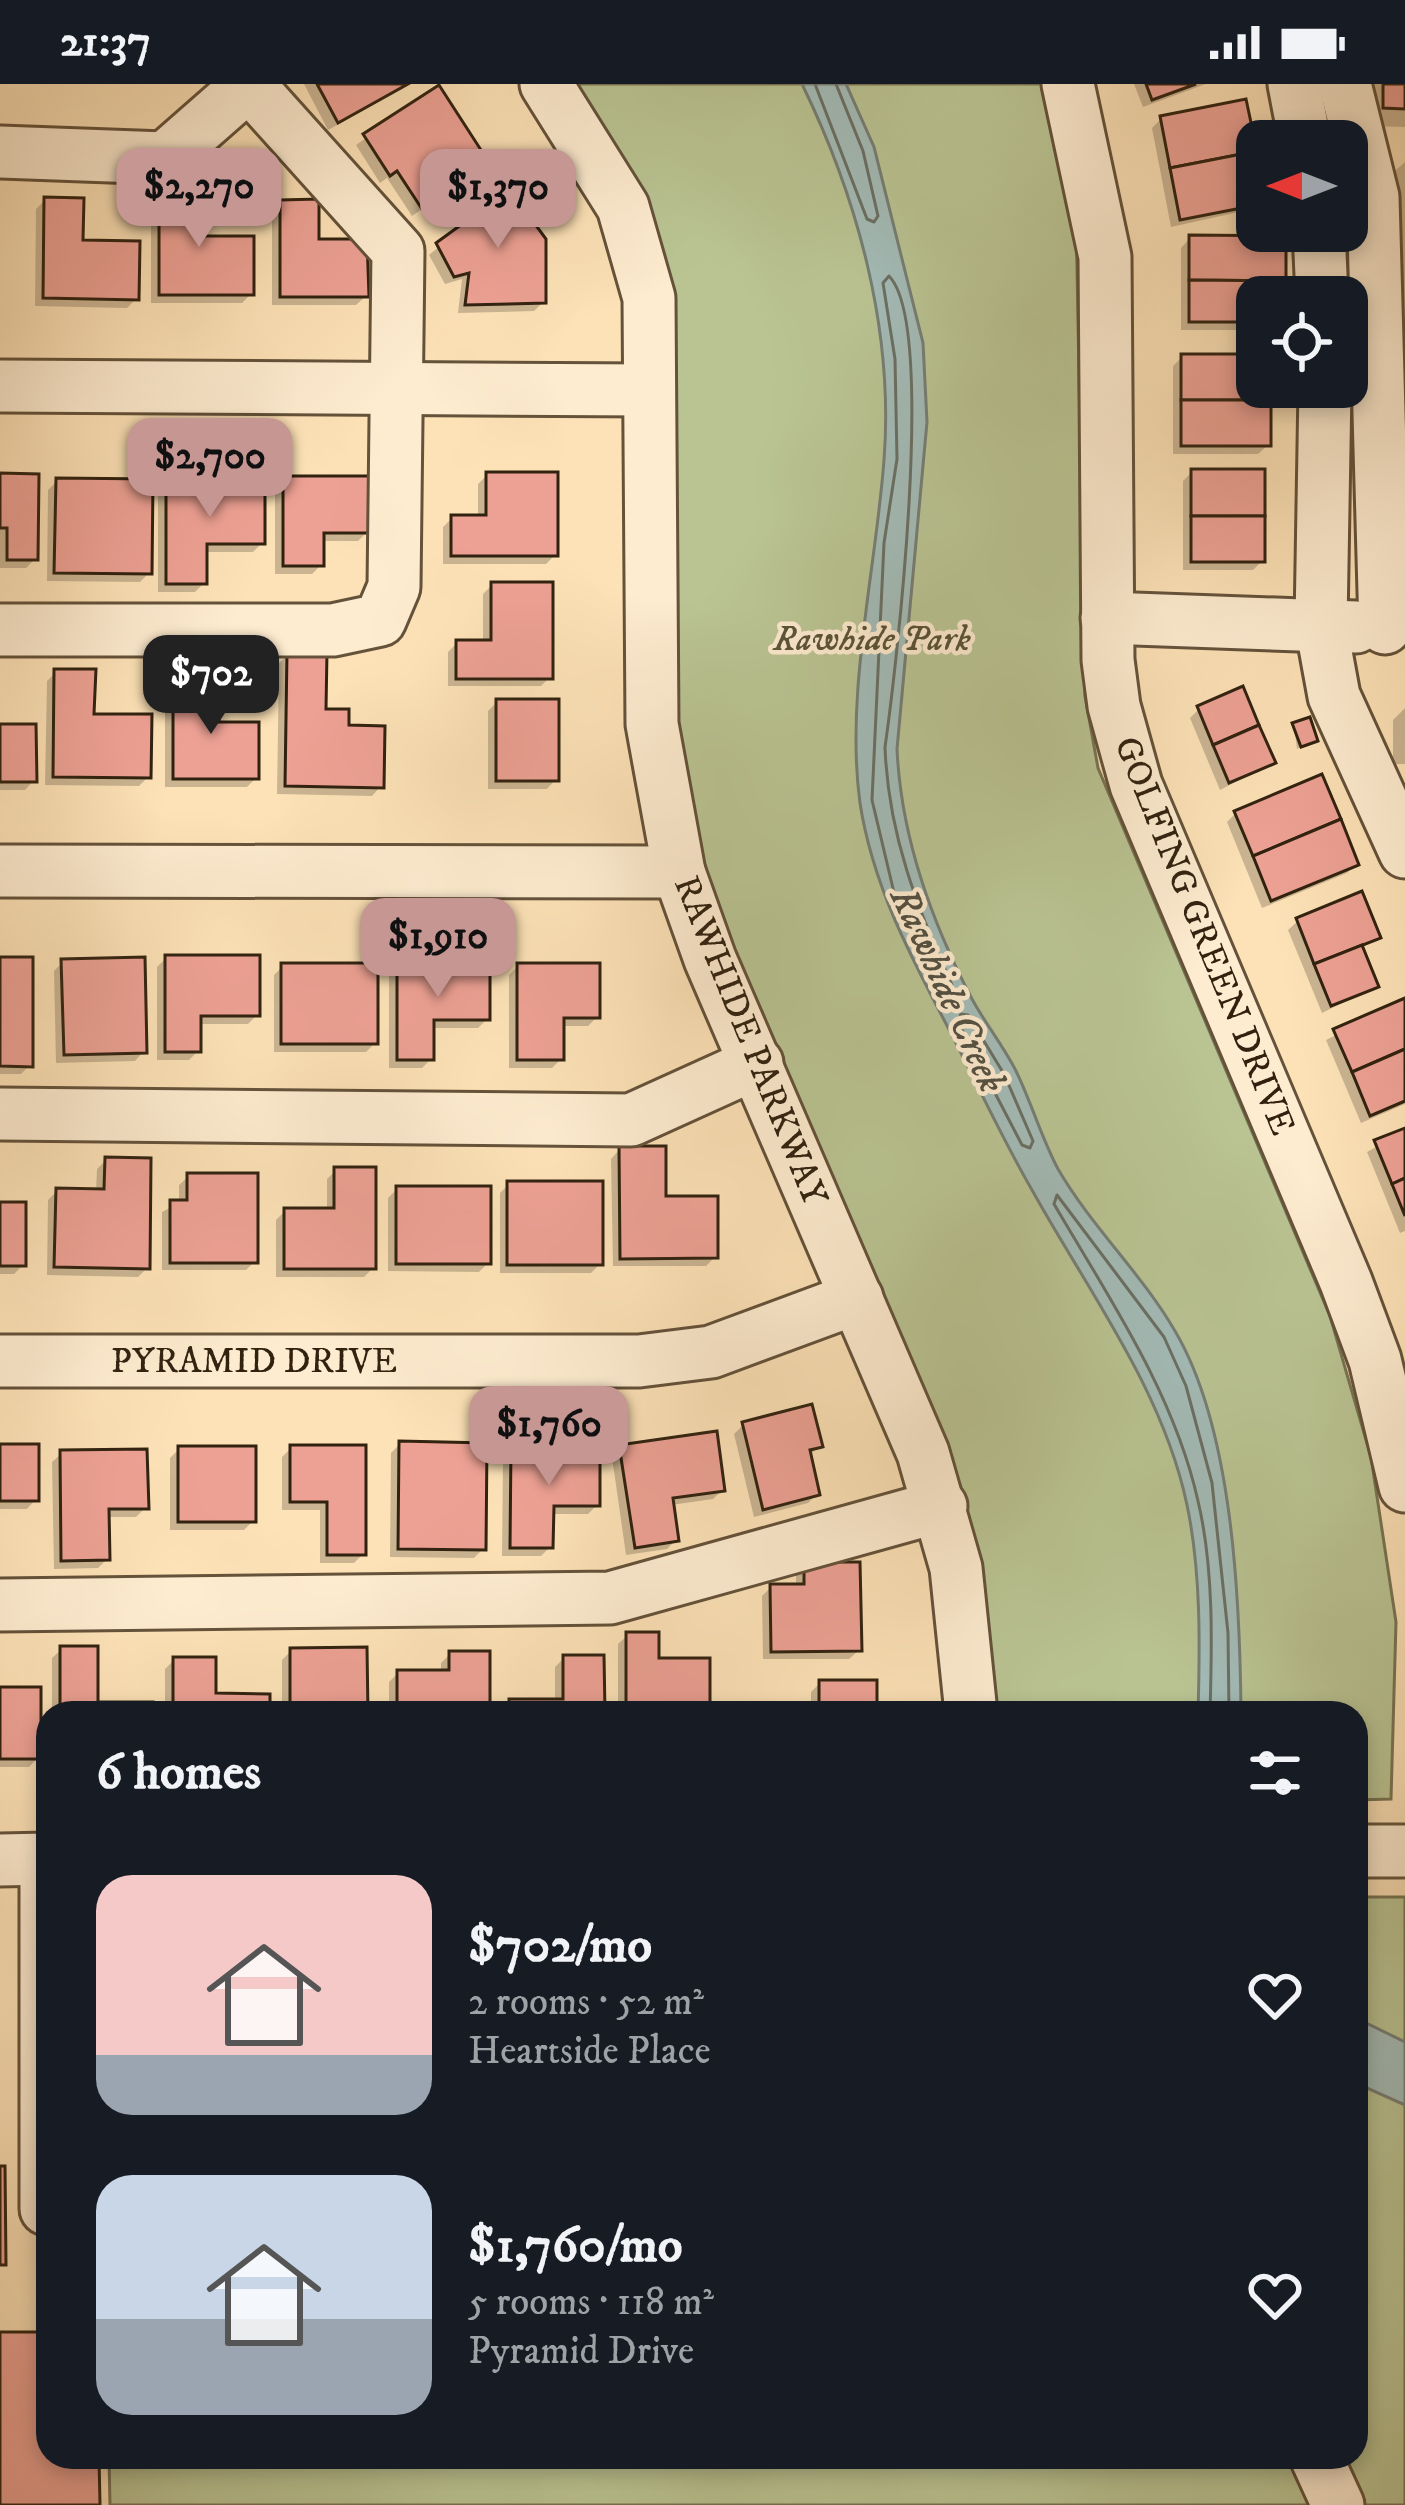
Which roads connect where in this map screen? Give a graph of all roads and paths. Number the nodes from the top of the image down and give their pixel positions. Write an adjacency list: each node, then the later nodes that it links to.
1 (248, 84): 7 (street); 10 (street)
2 (546, 84): 9 (street, RAWHIDE PARKWAY)
3 (1068, 84): 12 (street, GOLFING GREEN DRIVE)
4 (1294, 84): 6 (street)
5 (1345, 84): 14 (street)
6 (1301, 120)
7 (0, 152)
8 (0, 386): 10 (street)
9 (649, 390): 10 (street); 18 (street, RAWHIDE PARKWAY)
10 (398, 392): 15 (street)
11 (1325, 408): 13 (street)
12 (1107, 618): 13 (street); 23 (street, GOLFING GREEN DRIVE)
13 (1321, 625): 14 (street); 16 (street)
14 (1395, 628)
15 (0, 630)
16 (1405, 852)
17 (0, 871): 18 (street)
18 (679, 872): 19 (street, RAWHIDE PARKWAY)
19 (757, 1063): 20 (street); 21 (street, RAWHIDE PARKWAY)
20 (0, 1114)
21 (857, 1298): 22 (street, PYRAMID DRIVE); 24 (street, RAWHIDE PARKWAY)
22 (0, 1361)
23 (1405, 1486)
24 (941, 1506): 25 (street); 26 (street, RAWHIDE PARKWAY)
25 (0, 1605)
26 (970, 1701)
27 (1368, 1851): 28 (street)
28 (1405, 1851)
29 (31, 1860): 30 (street)
30 (36, 1976)
31 (1322, 2469): 32 (street)
32 (1338, 2505)

